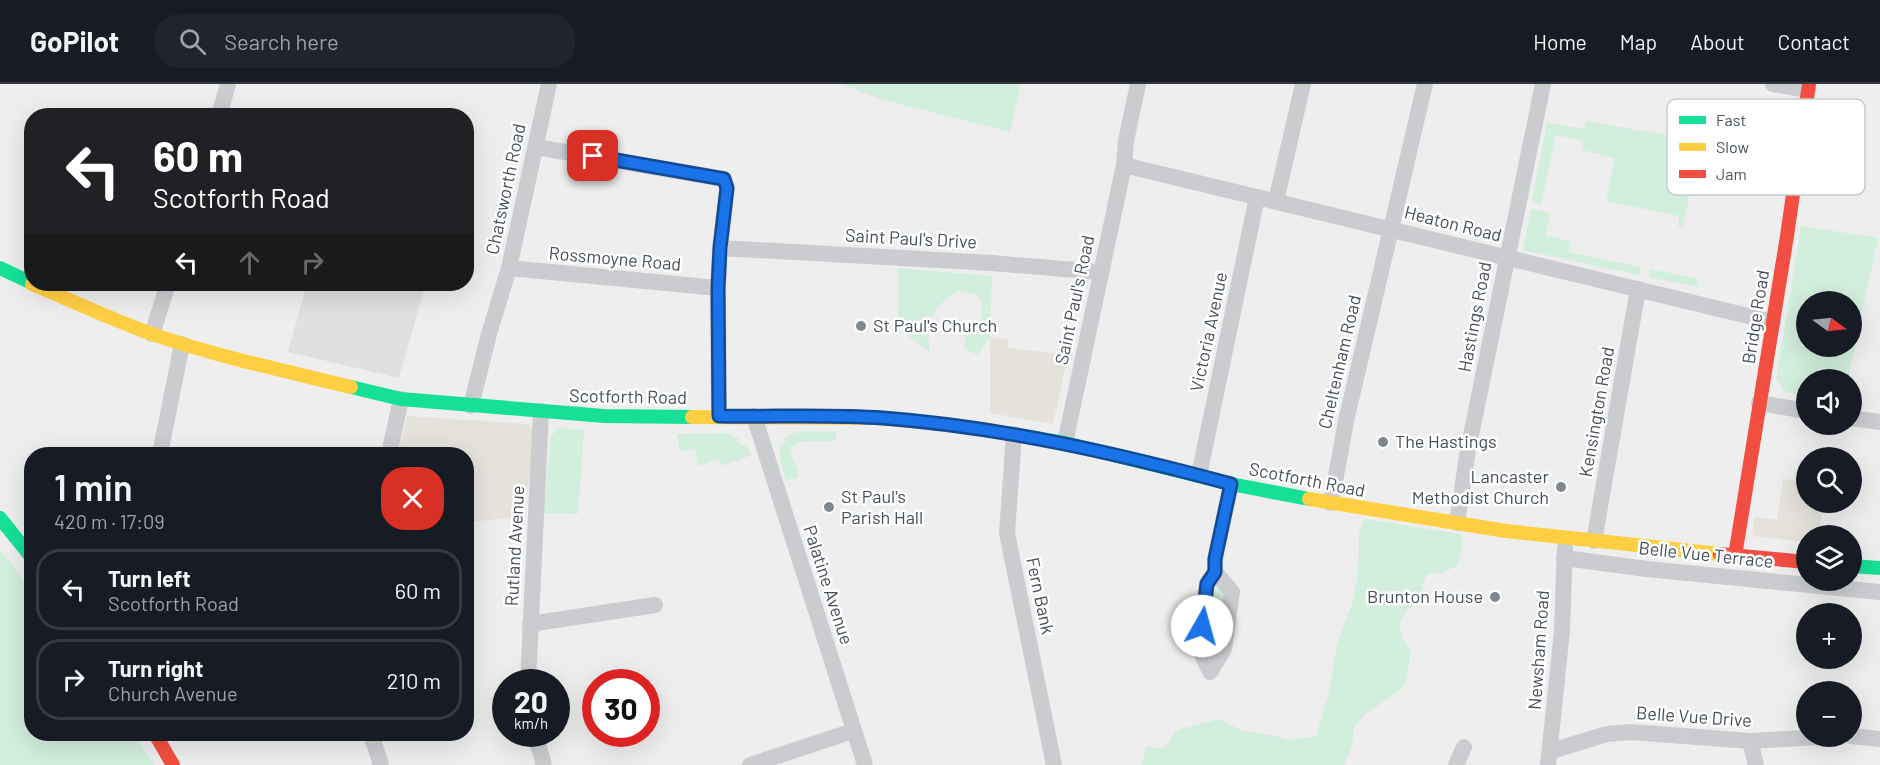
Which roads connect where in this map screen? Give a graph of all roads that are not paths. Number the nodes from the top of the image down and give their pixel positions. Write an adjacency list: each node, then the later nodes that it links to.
1 (228, 84): 9 (street)
2 (549, 84): 10 (street, Chatsworth Road)
3 (1138, 84): 11 (street, Saint Paul's Road)
4 (1303, 84): 14 (street)
5 (1425, 84): 15 (street, Cheltenham Road)
6 (1543, 84): 17 (street, Hastings Road)
7 (1773, 84): 8 (street)
8 (1809, 87)
9 (221, 108)
10 (536, 147): 16 (street); 19 (street, Chatsworth Road)
11 (1124, 165): 13 (street, Heaton Road); 20 (street, Saint Paul's Road)
12 (1792, 195): 26 (main road, Bridge Road)
13 (1257, 197): 14 (street, Heaton Road); 42 (street, Victoria Avenue)
14 (1276, 201): 15 (street, Heaton Road)
15 (1390, 229): 17 (street, Heaton Road); 44 (street, Cheltenham Road)
16 (720, 248): 20 (street, Saint Paul's Drive); 22 (street)
17 (1507, 257): 23 (street, Heaton Road); 46 (street, Hastings Road)
18 (0, 268): 21 (main road, Scotforth Road)
19 (509, 268): 22 (street, Rossmoyne Road); 31 (street, Chatsworth Road)
20 (1100, 272): 39 (street, Saint Paul's Road)
21 (24, 279)
22 (718, 288): 34 (street)
23 (1638, 289): 26 (street, Heaton Road); 48 (street, Kensington Road)
24 (51, 291): 27 (main road, Scotforth Road)
25 (166, 291): 27 (street)
26 (1773, 322): 30 (main road, Bridge Road)
27 (152, 334): 28 (main road, Scotforth Road)
28 (182, 344): 29 (main road, Scotforth Road); 40 (street)
29 (401, 399): 31 (main road, Scotforth Road); 41 (street)
30 (1760, 403): 32 (street); 50 (main road, Bridge Road)
31 (471, 406): 33 (main road, Scotforth Road)
32 (1796, 409)
33 (541, 411): 34 (main road, Scotforth Road); 58 (street, Rutland Avenue)
34 (719, 416): 35 (main road, Scotforth Road)
35 (754, 417): 38 (main road, Scotforth Road); 60 (street, Palatine Avenue)
36 (1862, 420): 37 (street)
37 (1880, 422)
38 (1014, 434): 39 (main road, Scotforth Road); 70 (street, Fern Bank)
39 (1065, 443): 42 (main road, Scotforth Road)
40 (161, 447)
41 (391, 447)
42 (1199, 476): 43 (main road, Scotforth Road)
43 (1231, 484): 44 (main road, Scotforth Road); 55 (street)
44 (1331, 503): 46 (main road, Scotforth Road)
45 (0, 518): 49 (main road)
46 (1457, 524): 47 (main road, Scotforth Road)
47 (1566, 538): 48 (main road, Scotforth Road); 51 (street, Newsham Road)
48 (1594, 541): 50 (main road, Scotforth Road)
49 (24, 548)
50 (1735, 556): 52 (main road, Scotforth Road)
51 (1564, 558): 56 (street, Belle Vue Terrace); 69 (street, Newsham Road)
52 (1796, 561)
53 (1862, 567): 54 (main road)
54 (1880, 568)
55 (1215, 572): 55 (street)
56 (1880, 592)
57 (655, 605): 58 (street)
58 (530, 624): 59 (street, Rutland Avenue)
59 (528, 669)
60 (853, 730): 74 (street); 75 (street, Palatine Avenue)
61 (1862, 737): 63 (street)
62 (1796, 738): 66 (street, Belle Vue Drive)
63 (1880, 739)
64 (159, 741): 71 (main road)
65 (373, 741): 72 (street)
66 (1750, 741): 69 (street, Belle Vue Drive); 77 (street)
67 (539, 747): 73 (street)
68 (1464, 747): 76 (street)
69 (1550, 758)
70 (1061, 764)
71 (174, 765)
72 (381, 765)
73 (544, 765)
74 (750, 765)
75 (865, 765)
76 (1456, 765)
77 (1756, 765)

